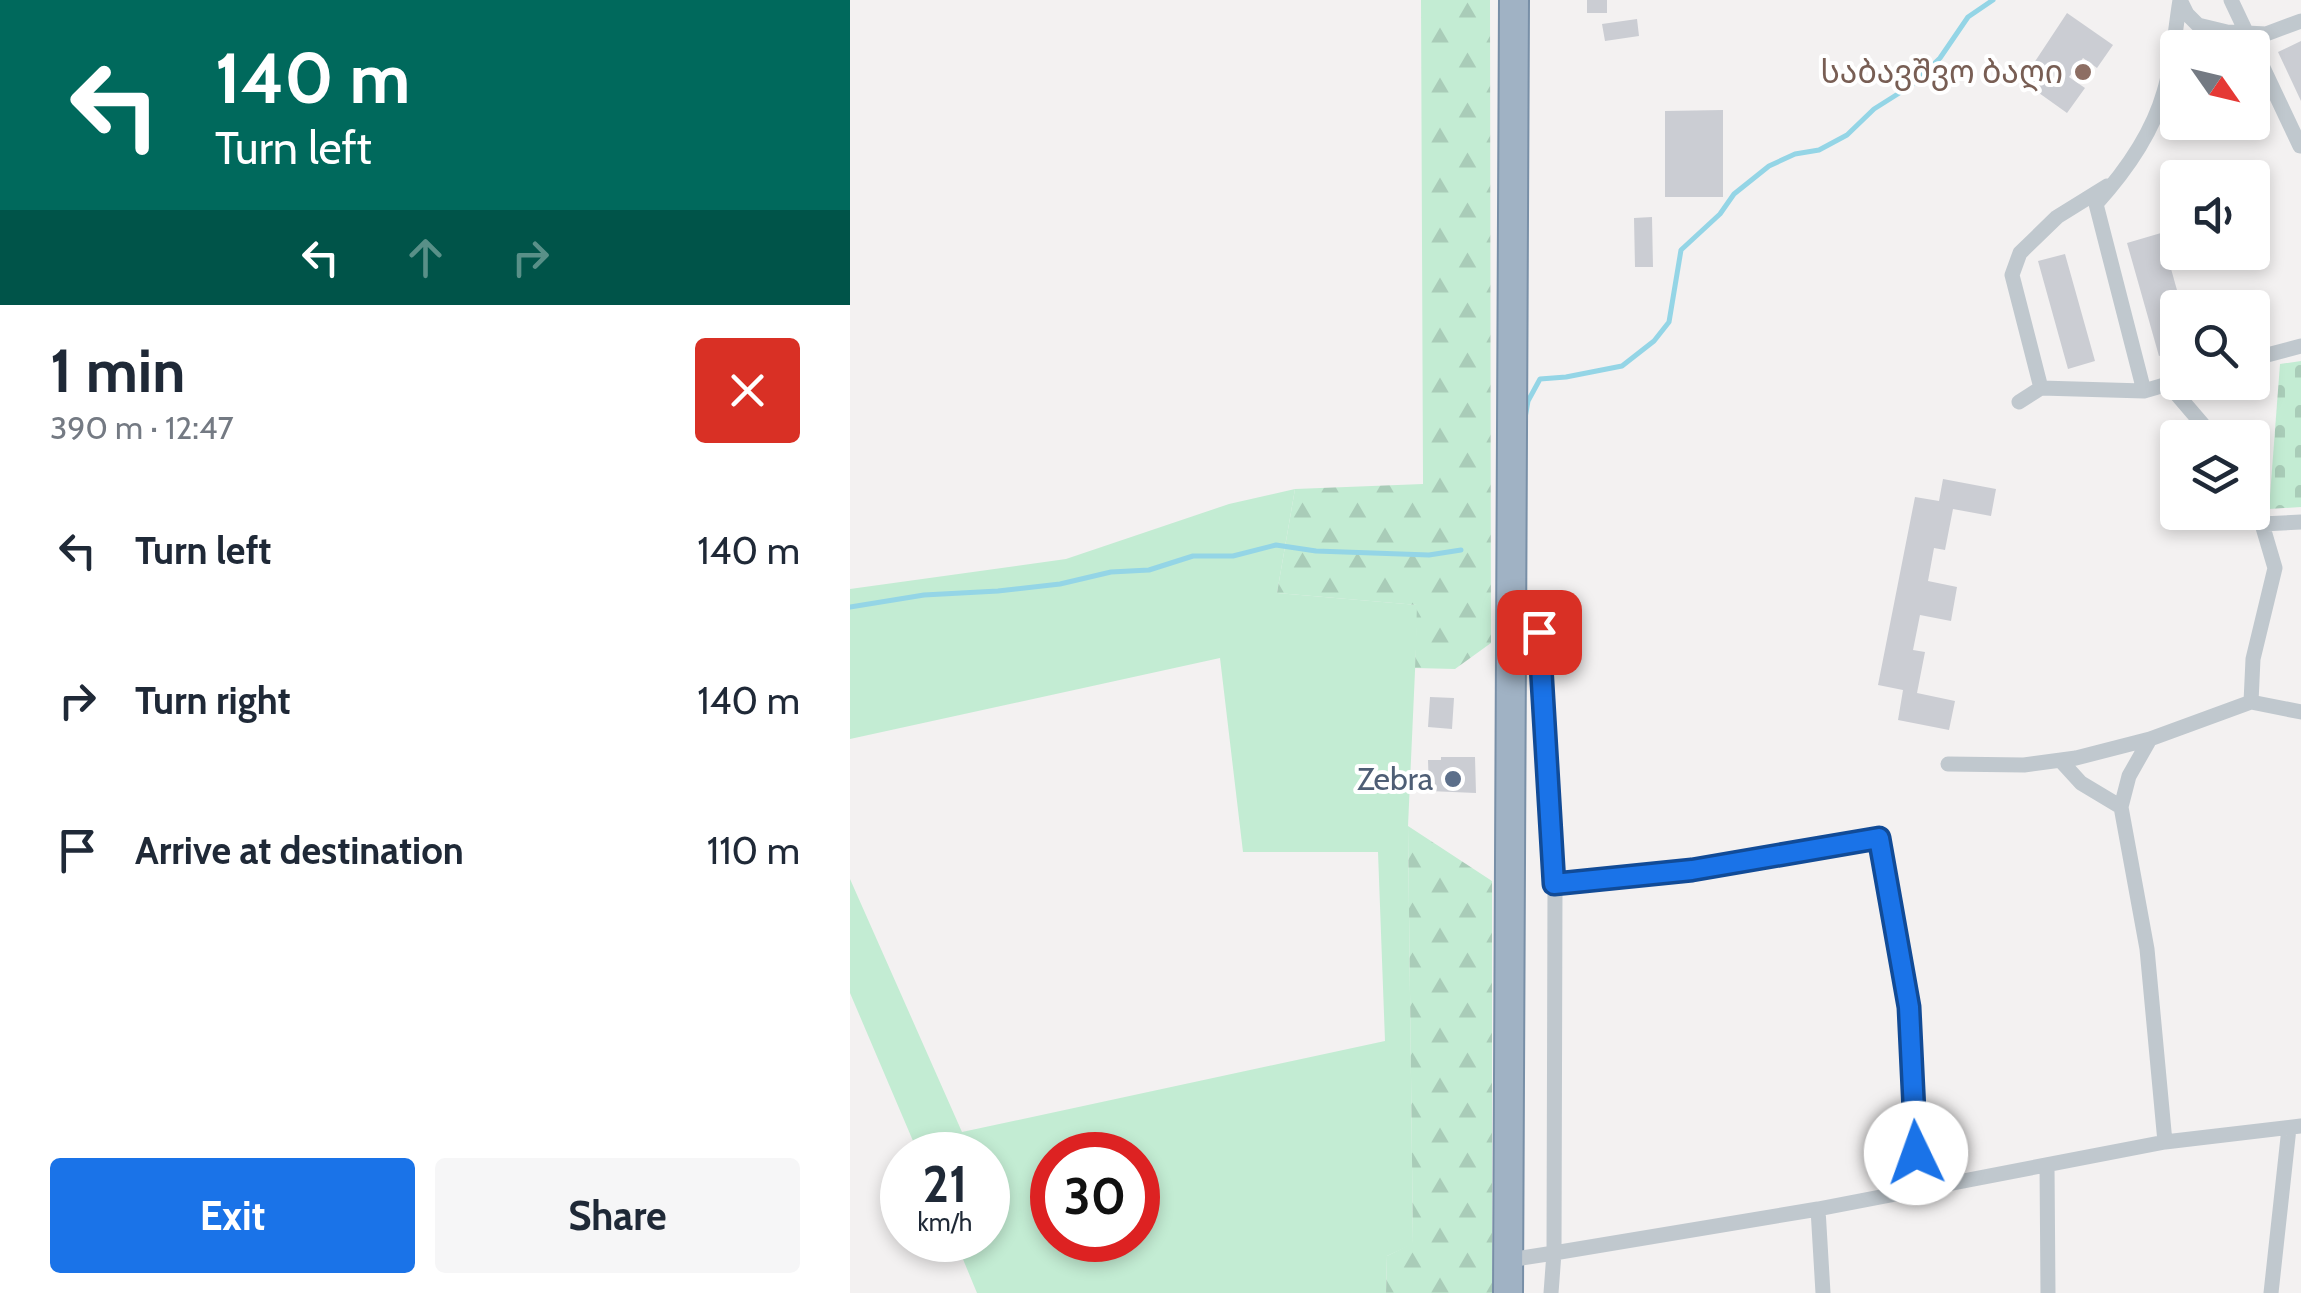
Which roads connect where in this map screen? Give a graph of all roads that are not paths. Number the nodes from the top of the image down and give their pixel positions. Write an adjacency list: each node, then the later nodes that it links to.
1 (1514, 0): 22 (highway)
2 (2180, 0): 5 (street); 10 (street)
3 (2231, 0): 6 (street)
4 (2301, 21): 7 (street)
5 (2219, 30)
6 (2245, 30)
7 (2270, 33)
8 (2270, 83): 11 (street)
9 (2160, 113): 10 (street)
10 (2156, 119): 12 (street)
11 (2300, 146)
12 (2121, 177): 16 (street); 17 (street)
13 (2301, 346): 14 (street)
14 (2270, 353)
15 (2160, 387): 17 (street)
16 (2041, 388): 17 (street); 18 (street)
17 (2144, 392)
18 (2019, 402)
19 (2301, 522): 20 (street)
20 (2270, 524)
21 (2264, 530): 23 (street)
22 (1510, 630): 29 (street); 36 (highway)
23 (2251, 702): 24 (street); 25 (street)
24 (2301, 712)
25 (2150, 739): 26 (street); 28 (street)
26 (2060, 760): 27 (street); 28 (street)
27 (1948, 764)
28 (2120, 806): 31 (street)
29 (1554, 884): 33 (street); 35 (street)
30 (2295, 1127): 31 (street); 41 (street)
31 (2164, 1142): 32 (street)
32 (2047, 1166): 33 (street); 40 (street)
33 (1917, 1190): 34 (street)
34 (1818, 1208): 35 (street); 39 (street)
35 (1554, 1254): 36 (street); 38 (street)
36 (1509, 1260): 37 (highway)
37 (1508, 1293)
38 (1551, 1293)
39 (1823, 1293)
40 (2048, 1293)
41 (2271, 1293)

